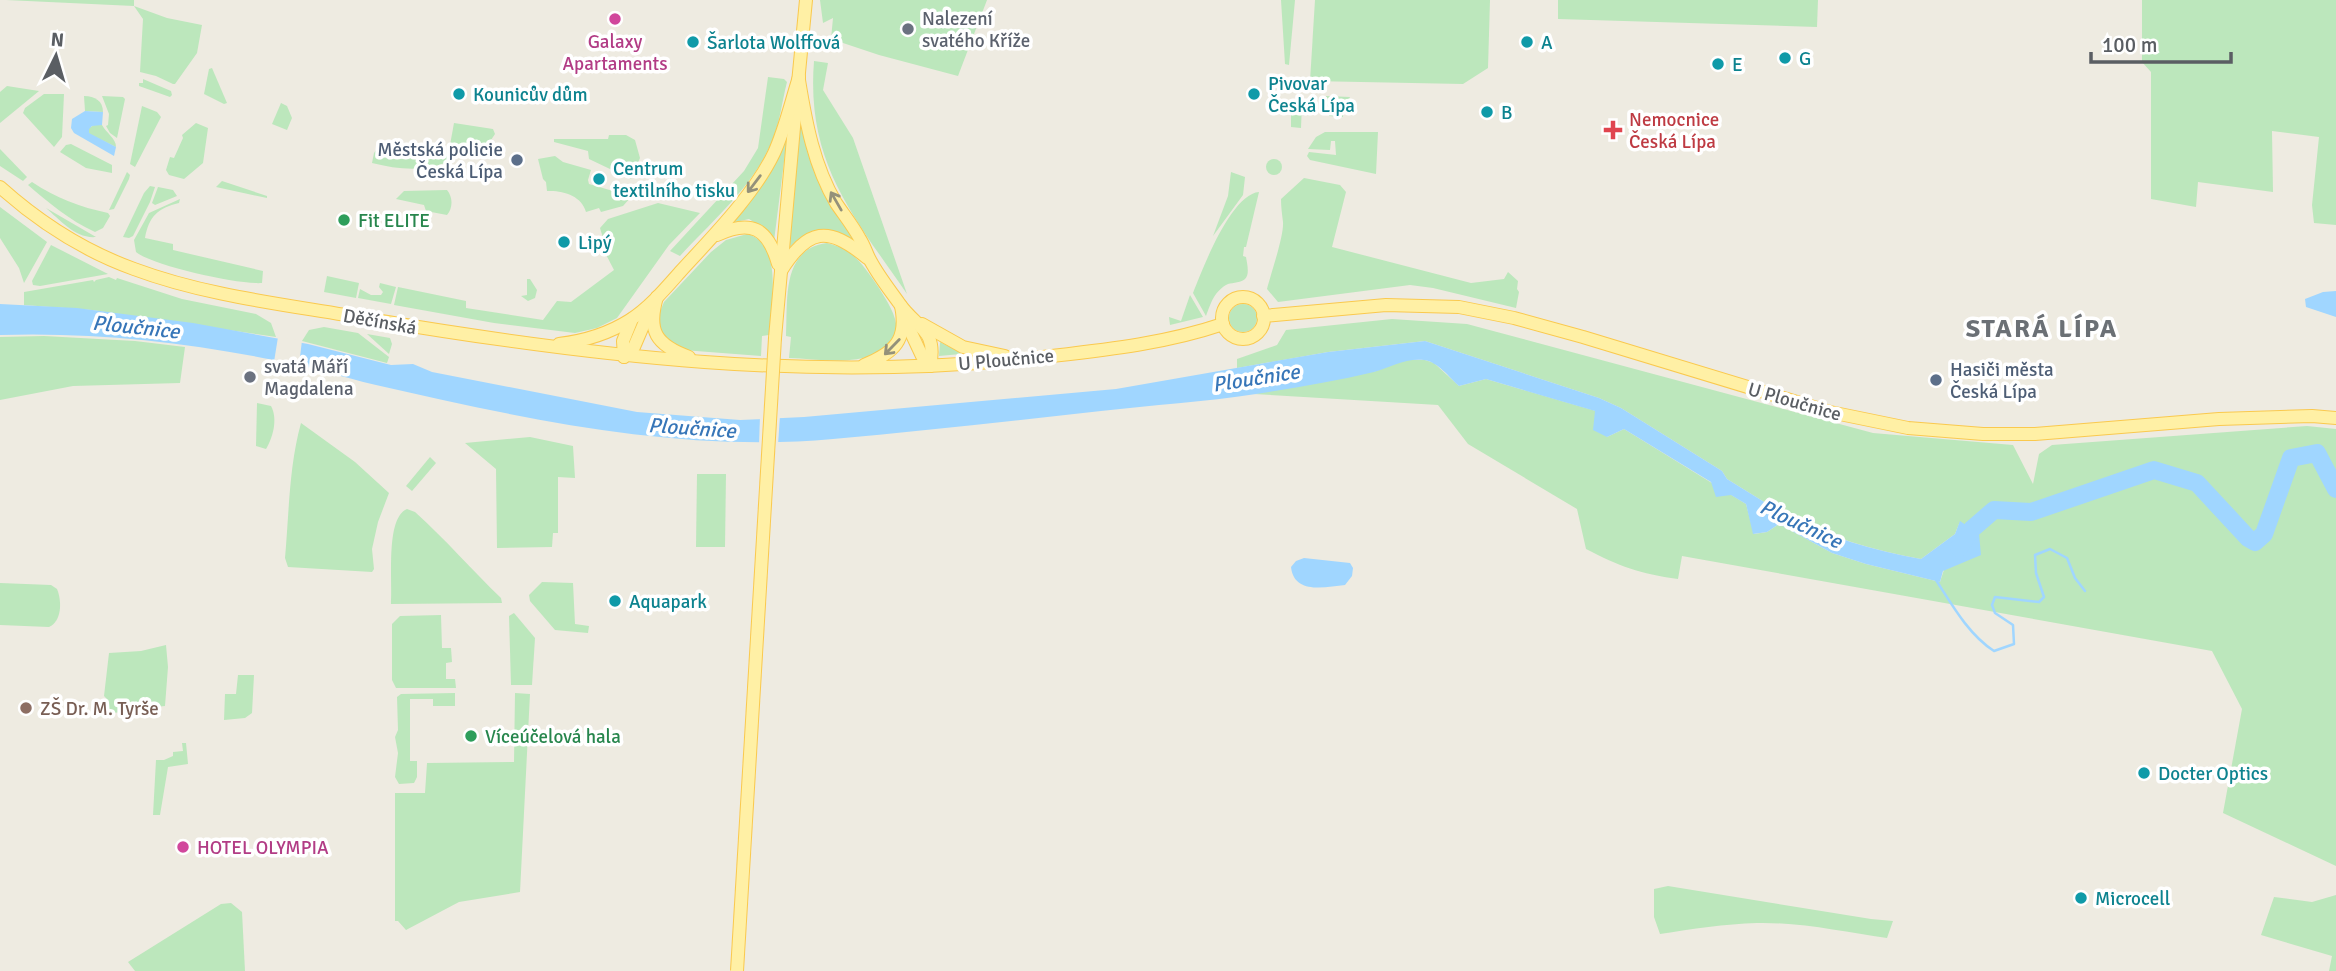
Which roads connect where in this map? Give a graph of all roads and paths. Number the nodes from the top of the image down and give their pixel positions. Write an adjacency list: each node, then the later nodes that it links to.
1 (806, 2): 2 (main road)
2 (799, 77): 4 (main road, one-way to 4); 5 (main road, one-way to 2); 6 (main road)
3 (0, 187): 12 (main road, Děčínská)
4 (713, 236): 6 (main road); 7 (main road)
5 (870, 260): 6 (main road); 8 (main road)
6 (779, 274): 20 (main road, bridge)
7 (657, 297): 10 (main road); 13 (main road); 15 (main road)
8 (907, 314): 14 (main road); 16 (main road); 18 (main road, one-way to 18)
9 (1264, 316): 11 (main road); 11 (main road); 19 (main road, U Ploučnice)
10 (632, 319): 12 (main road); 13 (main road)
11 (1223, 324): 14 (main road, U Ploučnice)
12 (540, 346): 13 (main road, Děčínská)
13 (624, 357): 15 (main road, Děčínská)
14 (1019, 359): 16 (main road, U Ploučnice)
15 (711, 363): 17 (main road, Děčínská)
16 (930, 366): 18 (main road, U Ploučnice)
17 (787, 367): 18 (main road, U Ploučnice)
18 (854, 368)
19 (2336, 418)
20 (737, 971)

